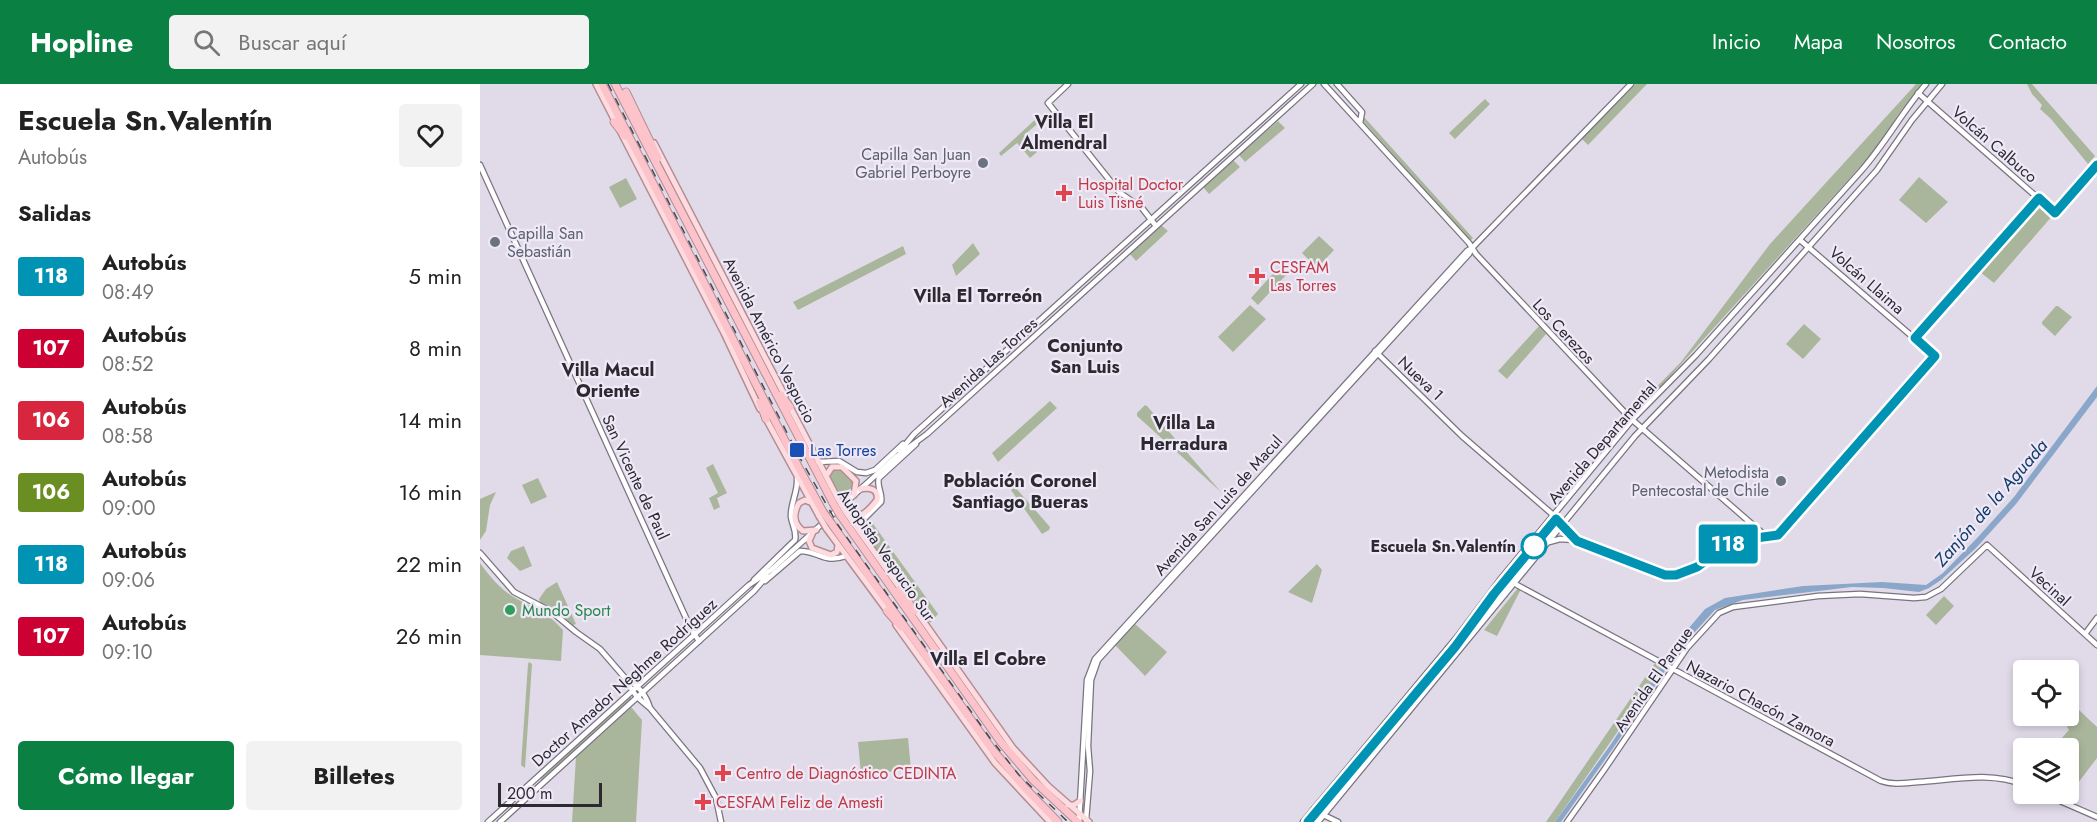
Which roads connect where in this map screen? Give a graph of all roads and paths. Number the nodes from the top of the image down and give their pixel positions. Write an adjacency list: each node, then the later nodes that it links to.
1 (596, 84): 16 (main road)
2 (602, 84): 20 (highway, Autopista Vespucio Sur)
3 (615, 84): 23 (highway, Autopista Vespucio Sur)
4 (622, 84): 13 (main road, Avenida Américo Vespucio)
5 (1068, 84): 27 (street)
6 (1301, 84): 18 (street, Avenida Las Torres)
7 (1313, 84): 19 (street, Avenida Las Torres)
8 (1324, 84): 17 (street, Los Cerezos)
9 (1337, 84): 17 (street, Los Cerezos)
10 (1631, 84): 31 (street, Avenida San Luis de Macul)
11 (1926, 84): 14 (street, Avenida Departamental)
12 (1942, 84): 15 (street, Avenida Departamental)
13 (626, 92): 23 (highway); 39 (main road, Avenida Américo Vespucio)
14 (1918, 93): 15 (street, Volcán Calbuco); 29 (street, Avenida Departamental)
15 (1927, 101): 26 (street, Volcán Calbuco); 30 (street, Avenida Departamental)
16 (614, 122): 20 (highway); 41 (main road)
17 (1360, 123): 31 (street, Los Cerezos)
18 (1233, 146): 19 (street); 24 (street, Avenida Las Torres)
19 (1238, 152): 25 (street, Avenida Las Torres)
20 (638, 153): 37 (highway, Autopista Vespucio Sur)
21 (480, 165): 80 (street, San Vicente de Paul)
22 (2097, 165): 26 (street, Volcán Calbuco)
23 (665, 180): 36 (highway, Autopista Vespucio Sur)
24 (1188, 187): 25 (street); 27 (street, Avenida Las Torres)
25 (1193, 192): 28 (street, Avenida Las Torres)
26 (2039, 198): 34 (street)
27 (1152, 220): 28 (street); 32 (street, Avenida Las Torres)
28 (1156, 226): 33 (street, Avenida Las Torres)
29 (1800, 240): 30 (street, Volcán Llaima); 42 (street, Avenida Departamental)
30 (1810, 246): 34 (street, Volcán Llaima); 43 (street, Avenida Departamental)
31 (1472, 248): 35 (street, Avenida San Luis de Macul); 42 (street, Los Cerezos)
32 (1091, 274): 33 (street); 38 (street, Avenida Las Torres)
33 (1096, 280): 40 (street, Avenida Las Torres)
34 (1915, 338): 64 (street, Volcán Llaima)
35 (1377, 352): 58 (street, Nueva 1); 98 (street, Avenida San Luis de Macul); 99 (street, Avenida San Luis de Macul)
36 (767, 376): 39 (highway); 52 (highway, Autopista Vespucio Sur)
37 (752, 377): 41 (highway); 57 (highway, Autopista Vespucio Sur)
38 (950, 402): 40 (street); 44 (street, Avenida Las Torres)
39 (790, 407): 47 (main road, Avenida Américo Vespucio)
40 (955, 408): 45 (street, Avenida Las Torres)
41 (766, 419): 49 (main road)
42 (1632, 420): 43 (street, Los Cerezos); 58 (street, Avenida Departamental)
43 (1641, 429): 54 (street, Los Cerezos); 60 (street, Avenida Departamental)
44 (910, 438): 46 (street, Avenida Las Torres); 47 (street, Avenida Las Torres)
45 (919, 441): 46 (street, Avenida Las Torres); 63 (street, Avenida Las Torres)
46 (897, 456): 50 (street, Avenida Las Torres)
47 (818, 462): 48 (main road, Avenida Américo Vespucio)
48 (826, 478): 51 (main road); 52 (main road, Avenida Américo Vespucio)
49 (797, 479): 53 (main road); 75 (street, Doctor Amador Neghme Rodríguez)
50 (860, 489): 51 (street, Avenida Las Torres); 56 (main road)
51 (854, 495): 61 (street, Avenida Las Torres)
52 (835, 501): 56 (highway, Autopista Vespucio Sur, bridge)
53 (811, 504): 57 (main road); 61 (main road)
54 (1730, 506): 55 (street); 62 (street, Los Cerezos)
55 (1723, 507)
56 (844, 513): 63 (main road); 84 (highway, Autopista Vespucio Sur)
57 (821, 514): 59 (highway, Autopista Vespucio Sur, bridge)
58 (1554, 516): 60 (street, Nueva 1); 73 (street, Avenida Departamental)
59 (829, 525): 68 (main road); 86 (highway, Autopista Vespucio Sur)
60 (1561, 526): 66 (street, Nueva 1); 67 (street, Avenida Departamental)
61 (814, 531): 68 (main road); 72 (street, Doctor Amador Neghme Rodríguez)
62 (1760, 531): 64 (street, Los Cerezos); 65 (street)
63 (859, 532): 76 (main road)
64 (1768, 538): 65 (street)
65 (1756, 539): 66 (street)
66 (1574, 540): 67 (street)
67 (1547, 543): 74 (street, Avenida Departamental)
68 (838, 544): 71 (main road)
69 (1987, 545): 81 (street, Vecinal); 85 (street, Avenida El Parque)
70 (480, 553): 87 (street)
71 (846, 556): 77 (street, Doctor Amador Neghme Rodríguez); 78 (main road)
72 (771, 570): 75 (street, Doctor Amador Neghme Rodríguez); 77 (street, Doctor Amador Neghme Rodríguez)
73 (1504, 576): 74 (street, Nazario Chacón Zamora); 95 (street, Avenida Departamental)
74 (1513, 583): 85 (street, Nazario Chacón Zamora); 96 (street, Avenida Departamental)
75 (749, 585): 80 (street, Doctor Amador Neghme Rodríguez)
76 (900, 589): 84 (highway); 102 (main road)
77 (754, 591): 82 (street, Doctor Amador Neghme Rodríguez)
78 (887, 611): 86 (highway); 110 (main road)
79 (2097, 618): 81 (street)
80 (695, 634): 82 (street, San Vicente de Paul); 88 (street, Doctor Amador Neghme Rodríguez)
81 (2085, 634): 83 (street, Vecinal)
82 (700, 640): 90 (street, Doctor Amador Neghme Rodríguez)
83 (2097, 645)
84 (942, 657): 106 (highway, Autopista Vespucio Sur)
85 (1671, 668): 97 (street, Nazario Chacón Zamora); 115 (street, Avenida El Parque)
86 (937, 671): 111 (highway, Autopista Vespucio Sur)
87 (626, 679): 88 (street); 89 (street)
88 (637, 687): 89 (street, Doctor Amador Neghme Rodríguez); 90 (street)
89 (633, 691): 91 (street); 93 (street, Doctor Amador Neghme Rodríguez)
90 (643, 692): 91 (street, Doctor Amador Neghme Rodríguez); 92 (street)
91 (637, 697): 92 (street); 94 (street, Doctor Amador Neghme Rodríguez)
92 (650, 708): 109 (street)
93 (575, 744): 94 (street); 107 (street, Doctor Amador Neghme Rodríguez)
94 (580, 749): 108 (street, Doctor Amador Neghme Rodríguez)
95 (1360, 753): 96 (street); 103 (street, Avenida Departamental)
96 (1366, 764): 104 (street, Avenida Departamental)
97 (2013, 781)
98 (1081, 791): 99 (street); 100 (street, Avenida San Luis de Macul)
99 (1089, 794): 106 (street, Avenida San Luis de Macul)
100 (1080, 801): 102 (main road); 106 (street, Avenida San Luis de Macul)
101 (2067, 804): 105 (street)
102 (1068, 805): 106 (main road)
103 (1313, 810): 104 (street); 112 (street, Avenida Departamental)
104 (1324, 815): 113 (street, Avenida Departamental); 114 (street)
105 (2097, 817)
106 (1081, 820)
107 (488, 822)
108 (500, 822)
109 (721, 822)
110 (1050, 822)
111 (1058, 822)
112 (1303, 822)
113 (1318, 822)
114 (1338, 822)
115 (1567, 822)

